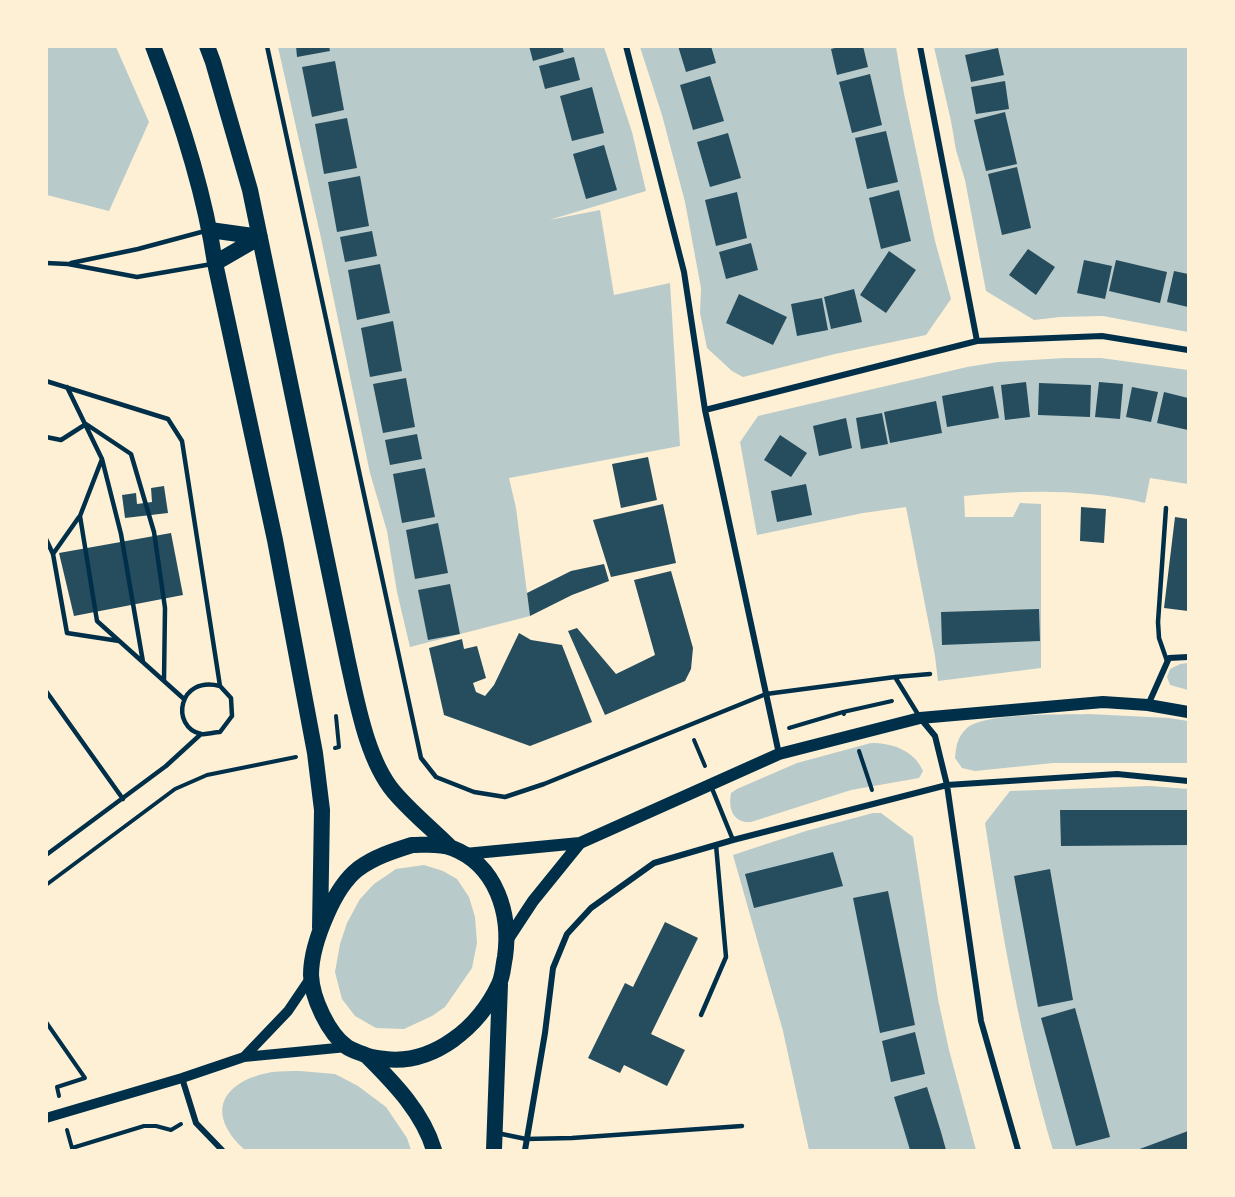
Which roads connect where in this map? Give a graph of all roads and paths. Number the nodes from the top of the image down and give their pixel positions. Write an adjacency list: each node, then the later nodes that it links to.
1 (153, 46): 6 (highway)
2 (207, 46): 7 (highway)
3 (267, 46): 39 (lane)
4 (626, 46): 15 (street)
5 (920, 46): 11 (street)
6 (210, 230): 7 (highway); 9 (highway); 10 (lane)
7 (260, 237): 9 (highway); 35 (highway)
8 (46, 263): 10 (lane)
9 (215, 263): 10 (lane); 42 (highway)
10 (68, 264)
11 (977, 341): 12 (street); 15 (street)
12 (1188, 350)
13 (46, 381): 14 (lane)
14 (67, 387): 16 (lane); 30 (lane)
15 (705, 410): 32 (street)
16 (86, 424): 17 (lane); 18 (lane); 29 (lane)
17 (46, 437)
18 (102, 459): 20 (lane); 26 (lane)
19 (1166, 508): 25 (lane)
20 (80, 516): 22 (lane); 23 (lane)
21 (46, 539): 22 (lane)
22 (53, 554): 23 (lane)
23 (118, 641): 26 (lane)
24 (1188, 657): 25 (street)
25 (1167, 661): 34 (street)
26 (143, 662): 29 (lane)
27 (930, 674): 28 (lane)
28 (895, 677): 32 (lane); 38 (lane)
29 (164, 680): 33 (lane)
30 (220, 686): 33 (lane); 41 (lane)
31 (46, 692): 48 (lane)
32 (766, 694): 39 (lane); 40 (street)
33 (184, 699): 41 (lane)
34 (1148, 705): 37 (main road); 38 (main road)
35 (360, 712): 42 (path); 52 (highway)
36 (843, 712): 40 (path)
37 (1188, 712)
38 (920, 718): 43 (main road); 46 (street)
39 (688, 726): 44 (path)
40 (775, 733): 43 (street)
41 (201, 734): 48 (lane)
42 (315, 753): 54 (path); 55 (highway)
43 (779, 754): 47 (main road)
44 (716, 764)
45 (1188, 782): 46 (street)
46 (947, 785): 49 (street); 72 (street)
47 (711, 786): 49 (lane); 50 (main road)
48 (123, 799): 53 (lane)
49 (733, 840): 51 (street)
50 (580, 843): 52 (main road); 56 (main road)
51 (716, 845): 59 (lane); 67 (street)
52 (458, 850): 55 (highway); 56 (highway)
53 (46, 855)
54 (46, 885)
55 (320, 928): 57 (highway)
56 (508, 939): 58 (highway)
57 (311, 976): 60 (highway); 61 (street)
58 (500, 983): 62 (highway); 66 (highway)
59 (700, 1015)
60 (347, 1047): 61 (street); 62 (highway)
61 (244, 1057): 63 (street)
62 (368, 1057): 69 (highway)
63 (182, 1078): 64 (street); 68 (street)
64 (46, 1118)
65 (742, 1125): 67 (lane)
66 (494, 1132): 67 (lane); 70 (highway)
67 (526, 1138): 71 (street)
68 (222, 1150)
69 (434, 1150)
70 (494, 1150)
71 (525, 1150)
72 (1018, 1150)

